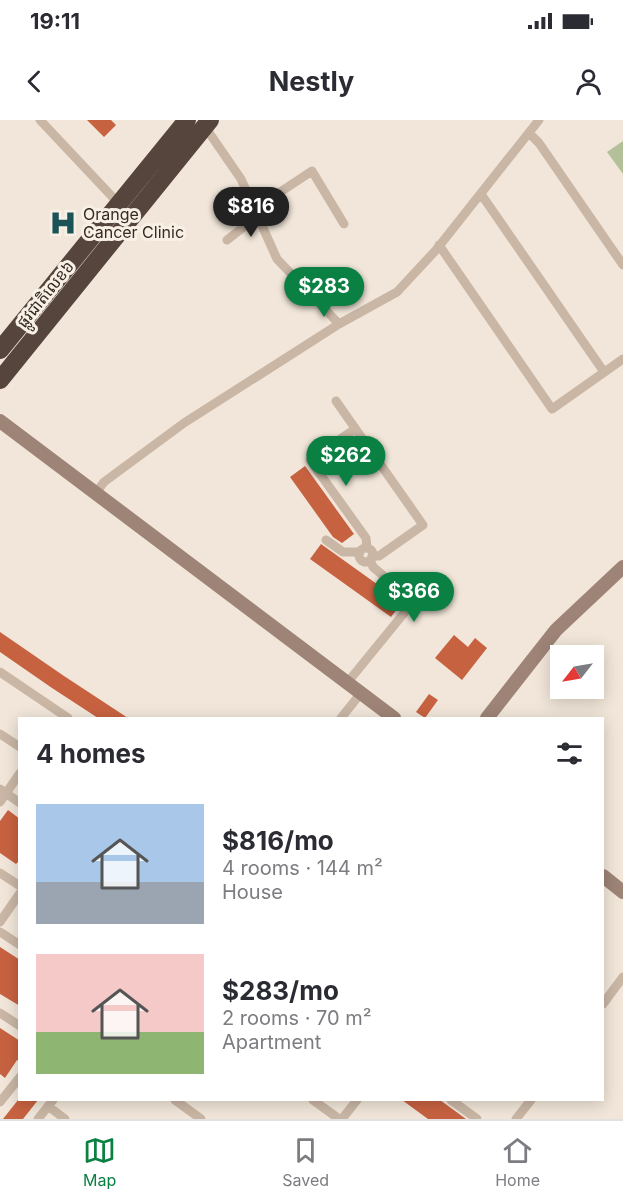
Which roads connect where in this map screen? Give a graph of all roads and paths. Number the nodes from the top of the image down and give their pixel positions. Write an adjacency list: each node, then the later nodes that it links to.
1 (40, 120): 6 (street)
2 (539, 120): 4 (street)
3 (199, 122): 6 (highway, ផ្លូវជាតិលេខ៦); 7 (street)
4 (529, 133): 5 (street); 11 (street)
5 (481, 194): 10 (street); 15 (street)
6 (126, 210): 13 (highway, ផ្លូវជាតិលេខ៦); 16 (highway, ផ្លូវជាតិលេខ៦)
7 (257, 212): 8 (street); 9 (street); 12 (street)
8 (344, 224)
9 (227, 240)
10 (439, 245): 12 (street); 15 (street)
11 (623, 265)
12 (339, 324): 20 (street)
13 (0, 350)
14 (623, 359): 15 (street)
15 (604, 372)
16 (0, 380)
17 (336, 401): 19 (street)
18 (0, 421): 20 (main road)
19 (355, 429): 22 (street); 22 (street)
20 (95, 494): 25 (main road)
21 (326, 540): 22 (street)
22 (367, 554): 25 (street)
23 (623, 567): 30 (main road)
24 (0, 672): 27 (street)
25 (347, 683): 26 (main road)
26 (361, 693): 28 (street); 29 (main road)
27 (62, 717)
28 (342, 717)
29 (393, 717)
30 (488, 717)
31 (0, 734): 32 (street)
32 (18, 746)
33 (18, 775): 34 (street)
34 (2, 795): 35 (street)
35 (18, 802)
36 (0, 873): 38 (street)
37 (604, 877): 39 (main road)
38 (18, 885)
39 (623, 892)
40 (18, 896): 41 (street)
41 (0, 922)
42 (0, 932): 43 (street)
43 (18, 944)
44 (623, 977): 45 (street)
45 (604, 999)
46 (0, 1013): 47 (street)
47 (18, 1025)
48 (18, 1079): 49 (street)
49 (3, 1091): 55 (street)
50 (176, 1101): 59 (street)
51 (314, 1101): 60 (street)
52 (356, 1101): 60 (street)
53 (452, 1101): 61 (street)
54 (530, 1101): 62 (street)
55 (0, 1102)
56 (50, 1103): 57 (street); 58 (street)
57 (38, 1119)
58 (65, 1119)
59 (201, 1119)
60 (341, 1119)
61 (477, 1119)
62 (516, 1119)

